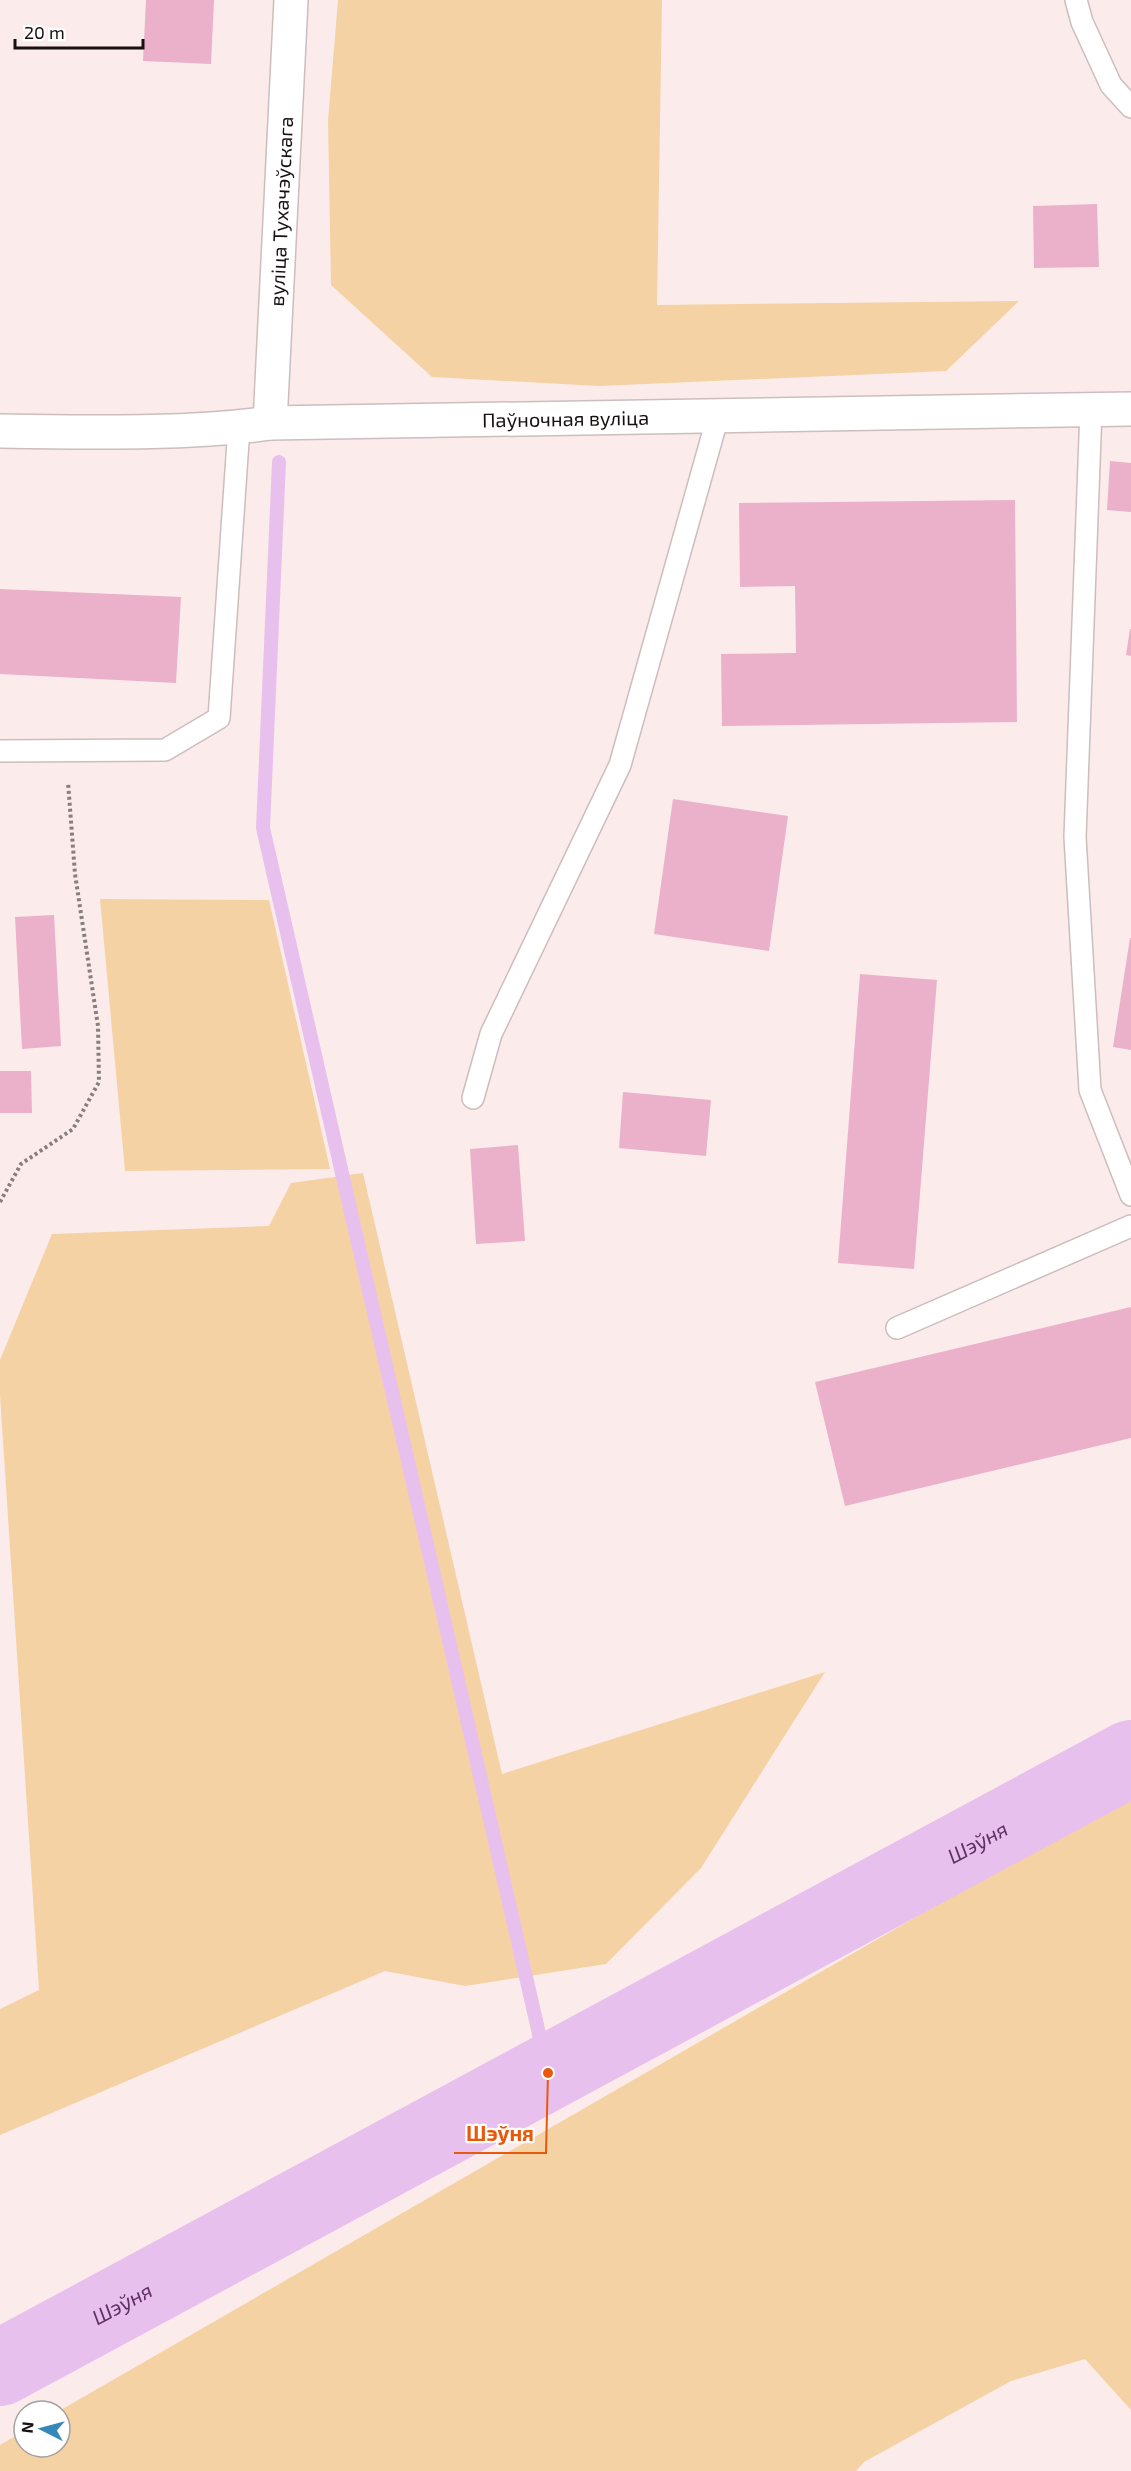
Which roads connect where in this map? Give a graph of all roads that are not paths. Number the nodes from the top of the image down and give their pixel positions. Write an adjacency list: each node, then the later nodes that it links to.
1 (291, 0): 7 (street, вуліца Тухачэўскага)
2 (1076, 0): 3 (lane)
3 (1131, 107)
4 (1131, 409): 5 (street, Паўночная вуліца)
5 (1091, 410): 6 (street, Паўночная вуліца); 11 (lane)
6 (718, 416): 7 (street, Паўночная вуліца); 10 (lane)
7 (254, 425): 8 (street, Паўночная вуліца); 9 (lane)
8 (0, 431)
9 (0, 752)
10 (473, 1098)
11 (1131, 1195)
12 (1131, 1227): 13 (lane)
13 (897, 1328)

